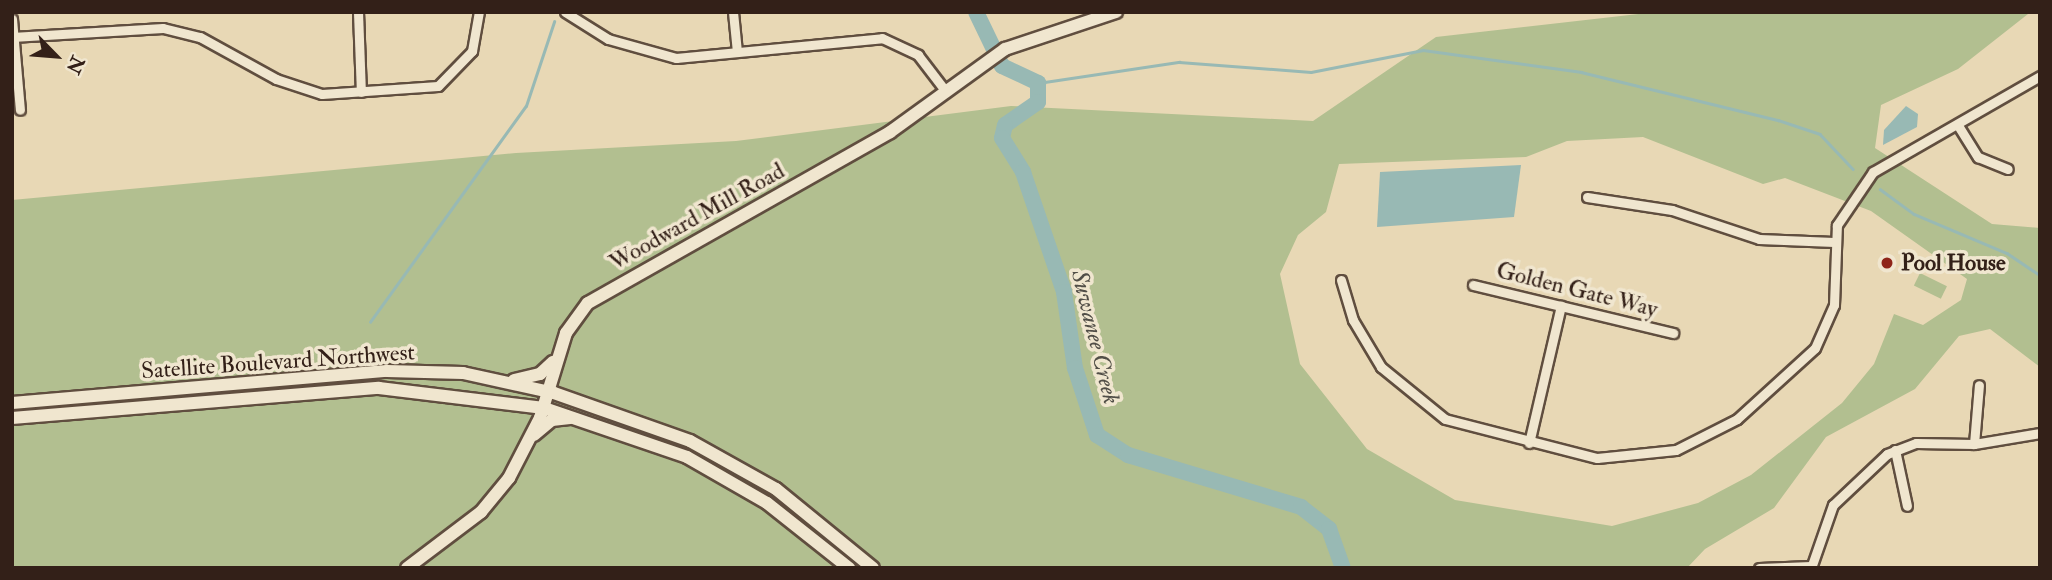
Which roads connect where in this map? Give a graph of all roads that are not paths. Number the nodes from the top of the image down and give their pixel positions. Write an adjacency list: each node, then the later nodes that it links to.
1 (136, 12): 8 (street)
2 (358, 12): 13 (street)
3 (479, 12): 13 (street)
4 (565, 12): 10 (street)
5 (733, 12): 10 (street)
6 (1116, 12): 12 (main road, Woodward Mill Road)
7 (12, 19): 9 (street)
8 (137, 25): 9 (street); 13 (street)
9 (13, 37): 14 (street)
10 (737, 52): 12 (street)
11 (2040, 76): 15 (street)
12 (944, 89): 23 (main road, Woodward Mill Road)
13 (360, 92)
14 (20, 110)
15 (1959, 127): 16 (street); 18 (street)
16 (2008, 169)
17 (1587, 197): 18 (street)
18 (1834, 242): 35 (street)
19 (1341, 281): 35 (street)
20 (1473, 285): 21 (street, Golden Gate Way)
21 (1561, 306): 22 (street, Golden Gate Way); 35 (street)
22 (1673, 333)
23 (554, 362): 24 (main road); 26 (main road, Woodward Mill Road); 30 (main road)
24 (496, 380): 26 (main road, Satellite Boulevard Northwest); 28 (main road, Satellite Boulevard Northwest)
25 (1979, 385): 36 (street)
26 (547, 391): 29 (main road, Woodward Mill Road); 30 (main road, Satellite Boulevard Northwest)
27 (498, 400): 29 (main road, Satellite Boulevard Northwest); 31 (main road, Satellite Boulevard Northwest); 34 (main road)
28 (12, 403)
29 (544, 408): 32 (main road, Satellite Boulevard Northwest); 34 (main road, Woodward Mill Road)
30 (626, 416): 42 (main road, Satellite Boulevard Northwest)
31 (12, 418)
32 (577, 418): 34 (main road); 41 (main road, Satellite Boulevard Northwest)
33 (2040, 433): 36 (street)
34 (531, 438): 40 (main road, Woodward Mill Road)
35 (1528, 443)
36 (1974, 443): 37 (street)
37 (1895, 450): 38 (street); 39 (street)
38 (1907, 506)
39 (1811, 567): 43 (street)
40 (407, 568)
41 (849, 568)
42 (873, 568)
43 (1759, 568)

